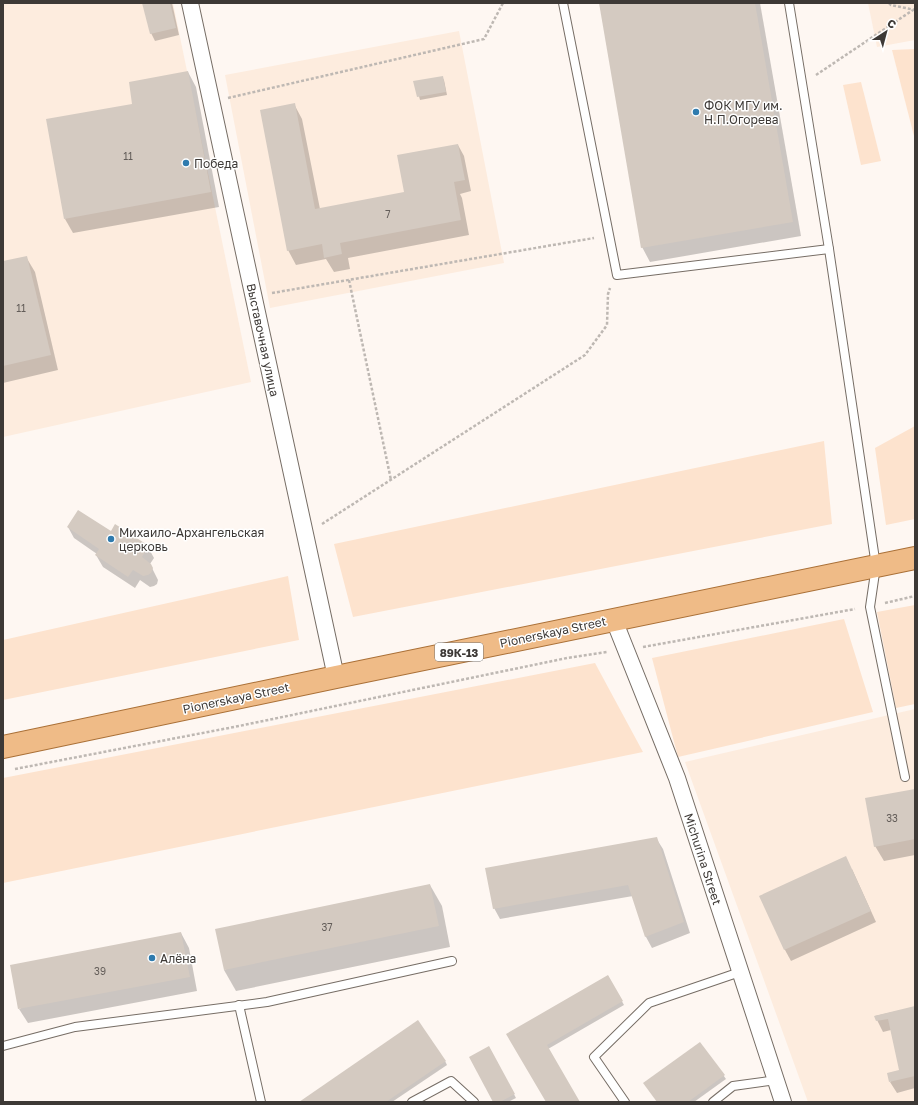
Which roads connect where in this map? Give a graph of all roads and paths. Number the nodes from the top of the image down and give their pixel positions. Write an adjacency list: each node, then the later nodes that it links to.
1 (190, 3): 8 (street, Выставочная улица)
2 (503, 3): 8 (path)
3 (564, 3): 9 (lane)
4 (789, 3): 7 (lane)
5 (889, 3): 6 (path)
6 (914, 10): 7 (path)
7 (802, 84): 10 (lane)
8 (211, 102): 13 (street, Выставочная улица)
9 (609, 236): 11 (lane); 12 (path)
10 (829, 249): 11 (lane); 17 (lane)
11 (617, 275): 14 (path)
12 (349, 280): 13 (path); 14 (path)
13 (254, 296): 15 (street, Выставочная улица)
14 (391, 480): 15 (path)
15 (305, 535): 22 (street, Выставочная улица)
16 (915, 558): 17 (main road, Pionerskaya Street / 89К-13)
17 (876, 566): 19 (lane); 20 (main road, Pionerskaya Street / 89К-13)
18 (915, 596): 19 (path)
19 (870, 607): 21 (path); 25 (lane)
20 (614, 620): 21 (street, Michurina Street); 22 (main road, Pionerskaya Street / 89К-13)
21 (626, 650): 24 (path); 27 (street, Michurina Street)
22 (336, 677): 23 (main road, Pionerskaya Street / 89К-13)
23 (3, 747)
24 (11, 770)
25 (905, 777)
26 (452, 961): 28 (lane)
27 (740, 972): 30 (street, Michurina Street); 34 (lane)
28 (239, 1005): 29 (lane); 31 (lane)
29 (3, 1046)
30 (776, 1080): 35 (lane); 36 (street, Michurina Street)
31 (261, 1102)
32 (412, 1102): 33 (lane)
33 (474, 1102)
34 (625, 1102)
35 (713, 1102)
36 (783, 1102)

